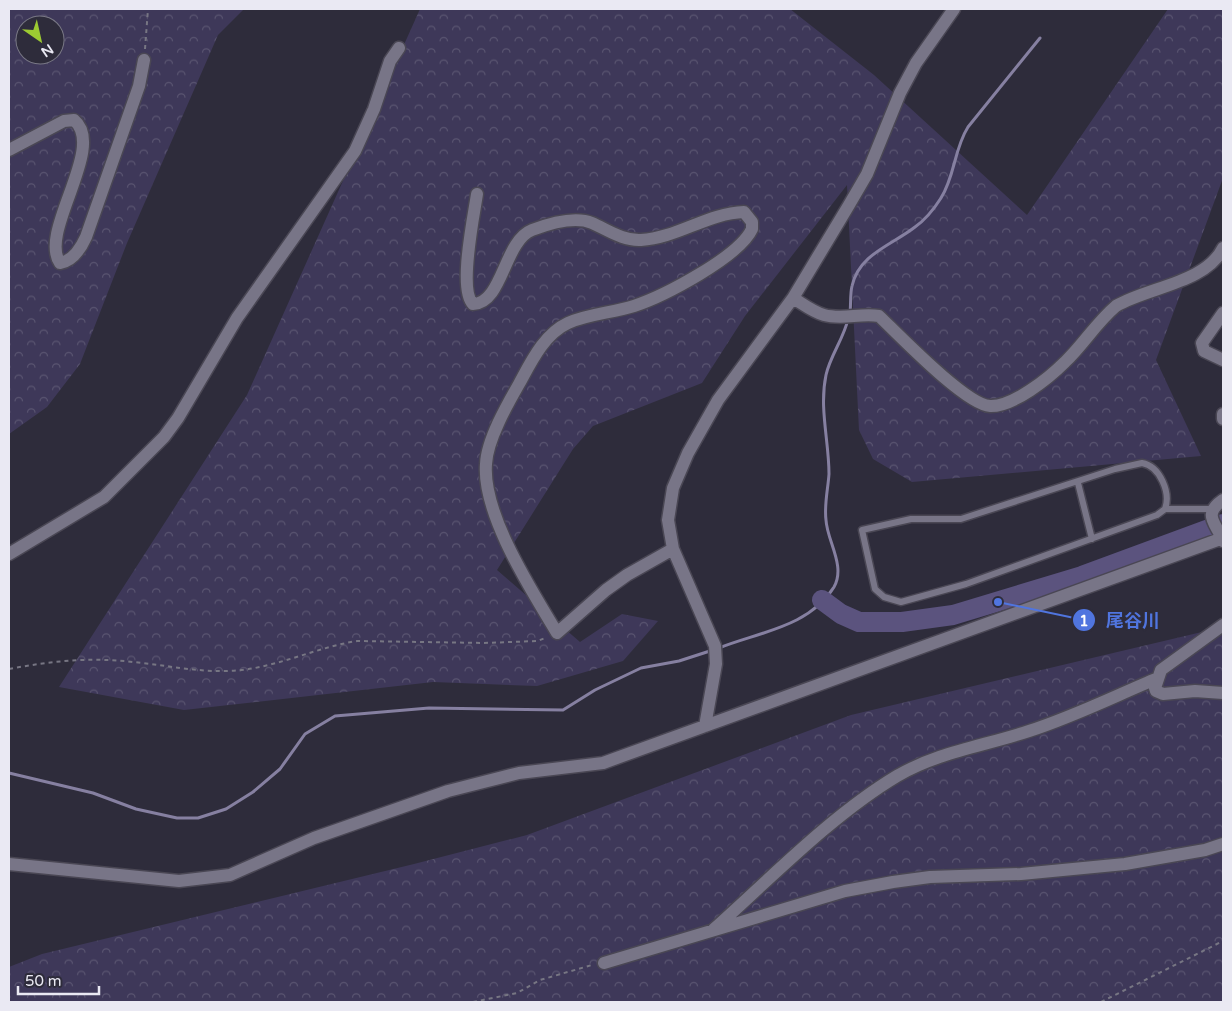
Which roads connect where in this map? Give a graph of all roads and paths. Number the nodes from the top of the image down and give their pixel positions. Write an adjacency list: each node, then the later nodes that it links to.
1 (148, 9): 4 (path)
2 (954, 9): 8 (street)
3 (399, 48): 20 (street)
4 (144, 60): 5 (street)
5 (9, 150)
6 (477, 194): 22 (street)
7 (1223, 250): 8 (street)
8 (793, 298): 19 (street)
9 (1223, 313): 10 (street)
10 (1223, 360)
11 (1223, 414): 12 (street)
12 (1223, 419)
13 (1078, 483): 15 (lane); 17 (lane); 17 (lane)
14 (1223, 500): 16 (street)
15 (1165, 509): 16 (lane); 17 (lane)
16 (1214, 509): 18 (street)
17 (1092, 539)
18 (1223, 539): 26 (street)
19 (673, 549): 22 (street); 26 (street)
20 (9, 554)
21 (1223, 625): 24 (street)
22 (556, 633): 23 (path)
23 (9, 669)
24 (1158, 678): 25 (street); 29 (street)
25 (1223, 693)
26 (705, 726): 28 (street)
27 (1223, 844): 29 (street)
28 (9, 864)
29 (712, 931): 31 (street)
30 (1223, 941): 33 (path)
31 (604, 962): 32 (path)
32 (473, 1002)
33 (1101, 1002)

